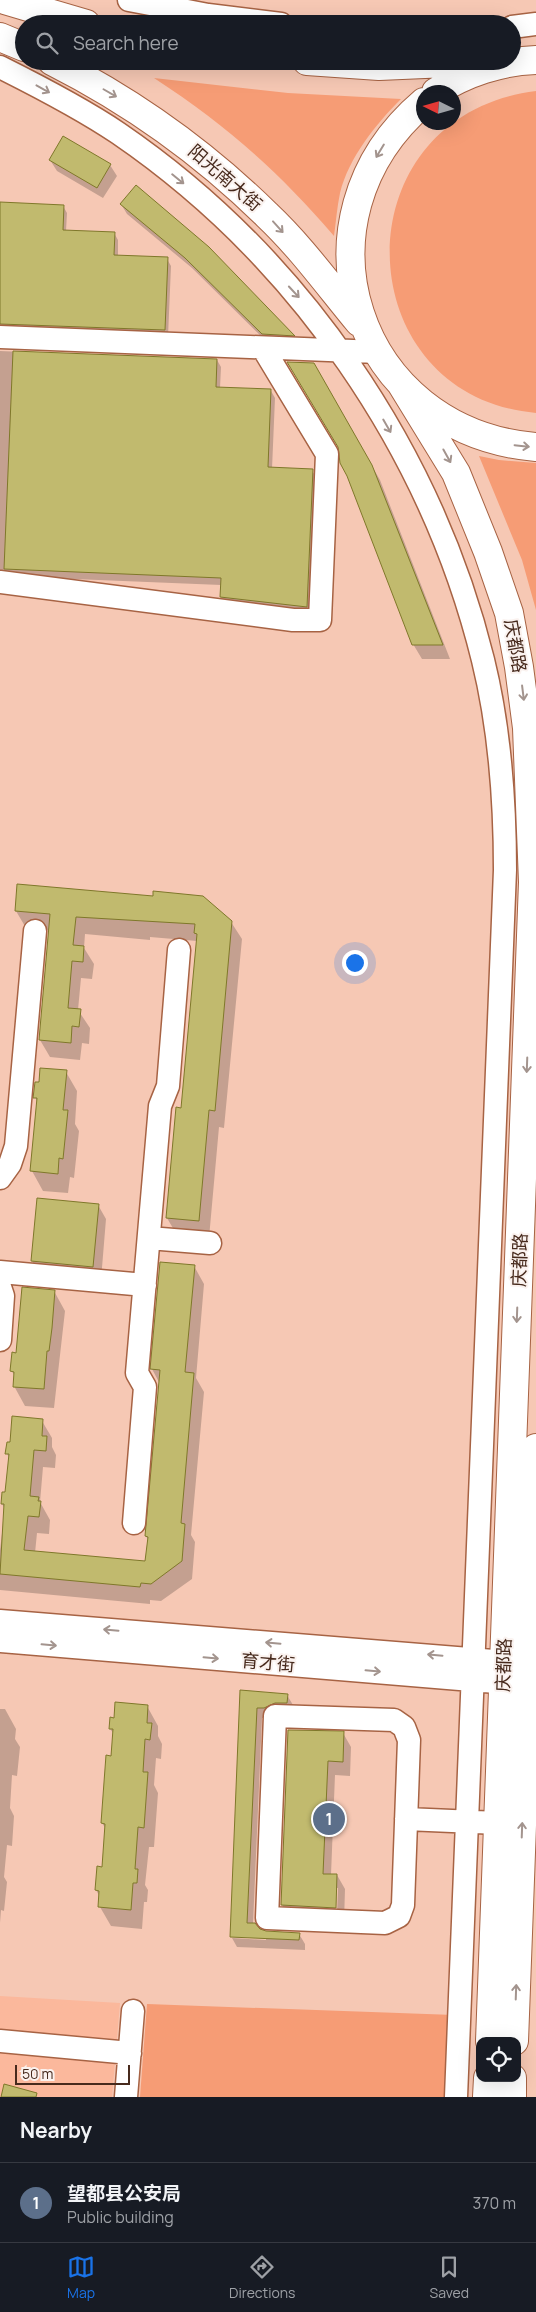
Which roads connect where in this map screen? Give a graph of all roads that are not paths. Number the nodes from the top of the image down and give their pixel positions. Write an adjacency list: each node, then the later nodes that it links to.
1 (5, 0): 3 (highway)
2 (129, 0): 4 (street)
3 (56, 15)
4 (214, 15)
5 (536, 24): 6 (street)
6 (521, 26)
7 (0, 37): 8 (highway)
8 (15, 43)
9 (0, 67): 17 (street, one-way to 17)
10 (68, 70): 15 (highway, 阳光南大街, one-way to 15)
11 (481, 70): 12 (highway)
12 (448, 85)
13 (416, 110): 15 (highway, one-way to 15)
14 (0, 337): 16 (street)
15 (372, 342): 17 (street); 18 (highway)
16 (263, 348): 17 (street); 20 (street)
17 (340, 351): 34 (street, one-way to 34)
18 (402, 386): 19 (highway, one-way to 19); 35 (highway, 庆都路, one-way to 35)
19 (536, 447)
20 (0, 582)
21 (35, 931): 23 (street)
22 (179, 950): 24 (street)
23 (0, 1178)
24 (149, 1238): 25 (street); 27 (street)
25 (210, 1243)
26 (0, 1272): 27 (street)
27 (145, 1285): 31 (street)
28 (0, 1287): 29 (street)
29 (0, 1340)
30 (536, 1448): 35 (highway, 庆都路)
31 (134, 1522)
32 (0, 1621): 34 (street, 育才街, one-way to 32)
33 (0, 1641): 34 (street, 育才街, one-way to 34)
34 (472, 1669): 35 (street, 育才街); 37 (street)
35 (523, 1674): 38 (highway, 庆都路); 41 (highway, 庆都路, one-way to 35)
36 (406, 1819): 36 (street); 37 (street)
37 (466, 1821): 38 (street); 47 (street)
38 (498, 1822): 40 (highway, 庆都路)
39 (133, 2011): 43 (street)
40 (490, 2037)
41 (514, 2037)
42 (0, 2041): 43 (street)
43 (130, 2053): 46 (street)
44 (488, 2082): 48 (highway)
45 (512, 2082): 49 (highway)
46 (126, 2097)
47 (456, 2097)
48 (488, 2097)
49 (512, 2097)

